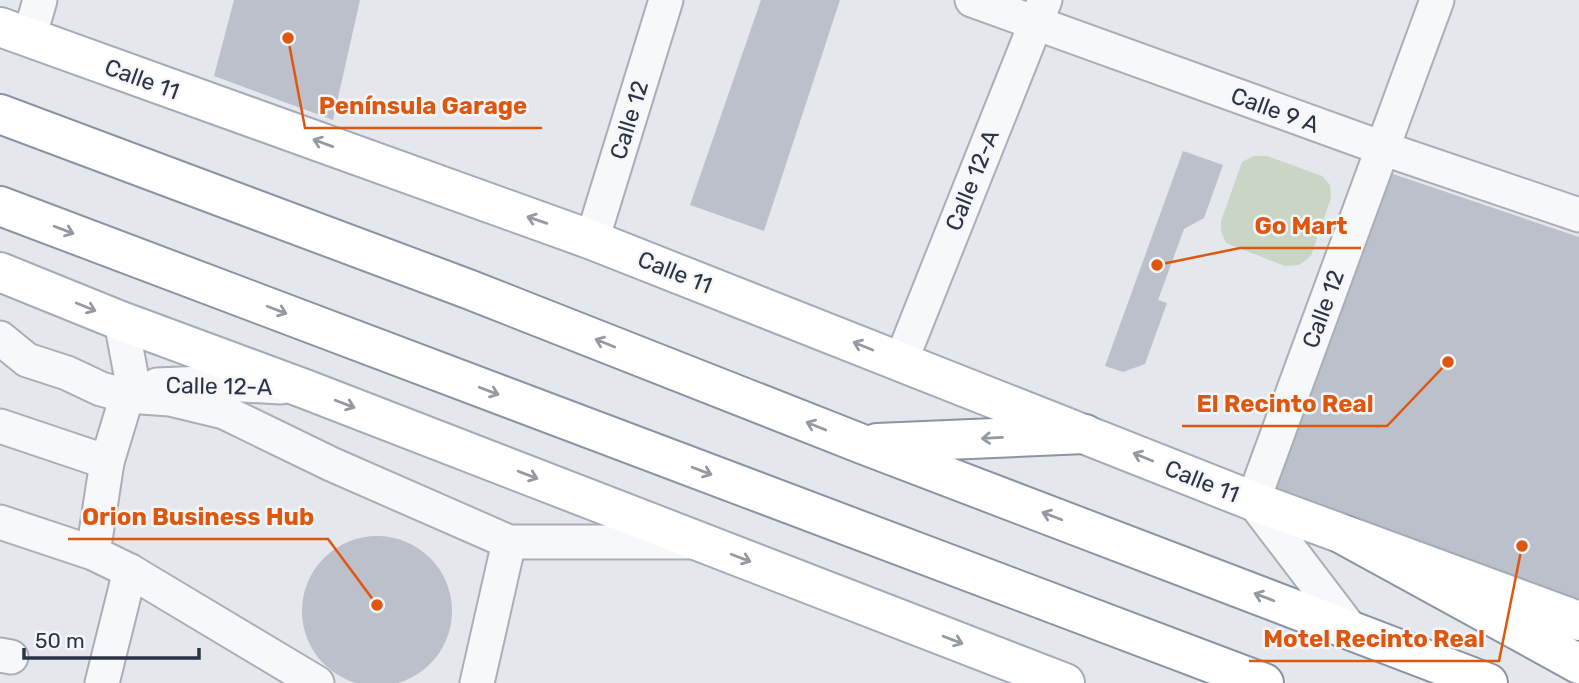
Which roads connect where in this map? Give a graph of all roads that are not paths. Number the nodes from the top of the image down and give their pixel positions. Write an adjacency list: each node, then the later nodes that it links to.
1 (40, 0): 6 (street)
2 (666, 0): 11 (street, Calle 12)
3 (972, 0): 5 (street, Calle 9 A)
4 (1437, 0): 8 (street, Calle 12)
5 (1040, 12): 8 (street, Calle 9 A); 15 (street, Calle 12-A)
6 (15, 32): 11 (main road, Calle 11, one-way to 6)
7 (0, 114): 20 (main road, one-way to 7)
8 (1382, 148): 10 (street, Calle 9 A); 22 (street, Calle 12)
9 (0, 206): 36 (main road, one-way to 36)
10 (1579, 215)
11 (592, 240): 15 (main road, Calle 11, one-way to 11)
12 (0, 272): 13 (main road, one-way to 13)
13 (121, 321): 16 (main road); 17 (street, Calle 12-A)
14 (0, 338): 17 (street)
15 (901, 361): 19 (main road, Calle 11)
16 (305, 388): 17 (street, Calle 12-A); 26 (main road, one-way to 26)
17 (130, 391): 21 (street, Calle 12-A); 25 (street)
18 (0, 426): 21 (street)
19 (1084, 434): 20 (main road, one-way to 20); 22 (main road, Calle 11, one-way to 19)
20 (862, 444): 30 (main road, one-way to 20)
21 (107, 462): 27 (street, Calle 12-A)
22 (1254, 501): 24 (main road, Calle 11); 30 (street)
23 (0, 522): 27 (street)
24 (1344, 536): 29 (main road); 31 (main road)
25 (509, 542): 26 (street); 34 (street)
26 (699, 542): 35 (main road, one-way to 35)
27 (93, 553): 28 (street)
28 (130, 571): 32 (street); 33 (street)
29 (1579, 621)
30 (1352, 631): 37 (main road)
31 (1579, 664)
32 (102, 683)
33 (317, 683)
34 (477, 683)
35 (1065, 683)
36 (1264, 683)
37 (1488, 683)

